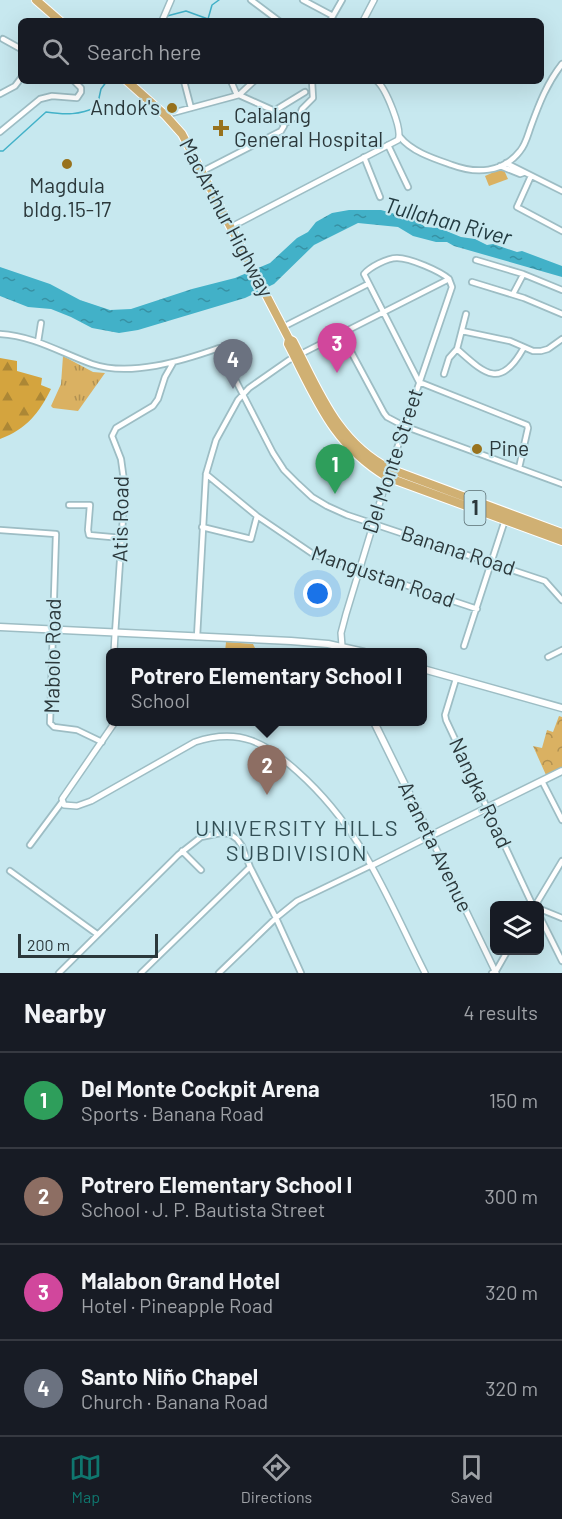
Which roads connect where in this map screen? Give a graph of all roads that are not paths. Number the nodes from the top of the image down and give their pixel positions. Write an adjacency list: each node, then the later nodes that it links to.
1 (36, 0): 7 (highway)
2 (171, 0): 8 (street)
3 (251, 0): 9 (street)
4 (303, 0): 10 (street)
5 (342, 0): 10 (street)
6 (374, 0): 11 (street)
7 (57, 18)
8 (163, 18)
9 (275, 18)
10 (331, 18)
11 (365, 18)
12 (3, 39): 13 (street)
13 (18, 47)
14 (562, 64): 34 (street)
15 (18, 82): 24 (street)
16 (77, 84): 30 (street)
17 (130, 84): 28 (highway, MacArthur Highway / 1)
18 (185, 84): 26 (street)
19 (232, 84): 25 (street)
20 (251, 84): 25 (street)
21 (312, 84): 29 (street)
22 (380, 84): 31 (street)
23 (305, 92): 27 (street)
24 (0, 94)
25 (238, 95): 26 (street); 27 (street)
26 (191, 108): 28 (street)
27 (274, 111): 29 (street)
28 (165, 115): 35 (highway, MacArthur Highway / 1)
29 (284, 124): 35 (street)
30 (0, 132)
31 (400, 137): 32 (street); 34 (street)
32 (388, 145): 33 (street); 37 (street)
33 (364, 157): 39 (street); 40 (street)
34 (503, 164): 36 (street)
35 (203, 171): 40 (highway, MacArthur Highway / 1)
36 (531, 176): 38 (street); 41 (street)
37 (408, 187)
38 (562, 191)
39 (380, 197)
40 (231, 226): 53 (highway, MacArthur Highway / 1)
41 (562, 231)
42 (476, 260): 43 (street)
43 (524, 275): 47 (street); 48 (street)
44 (449, 279): 46 (street); 49 (street); 64 (street, Del Monte Street)
45 (472, 282): 48 (street)
46 (368, 285): 49 (street); 53 (street)
47 (562, 290)
48 (513, 294): 51 (street)
49 (383, 312): 55 (street); 64 (street)
50 (466, 314): 54 (street)
51 (562, 314)
52 (41, 323): 58 (street)
53 (283, 327): 61 (highway, MacArthur Highway / 1)
54 (462, 331): 59 (street); 60 (street)
55 (341, 333): 61 (street); 66 (street)
56 (0, 334): 58 (street)
57 (562, 339): 60 (street)
58 (38, 342): 62 (street)
59 (457, 349): 60 (street); 63 (street)
60 (524, 349)
61 (298, 356): 65 (street); 68 (highway, MacArthur Highway / 1)
62 (173, 362): 65 (street, Banana Road); 78 (street, Atis Road)
63 (444, 374)
64 (419, 382): 66 (street, Del Monte Street); 67 (street)
65 (243, 394): 69 (street); 74 (street, Banana Road)
66 (404, 426): 67 (street); 68 (street, Del Monte Street)
67 (519, 468): 70 (street)
68 (388, 473): 73 (highway, MacArthur Highway / 1); 74 (street, Del Monte Street)
69 (206, 474): 72 (street, Mangustan Road); 75 (street)
70 (562, 484)
71 (69, 505): 78 (street)
72 (257, 516): 75 (street); 81 (street, Mangustan Road)
73 (507, 516): 77 (highway, MacArthur Highway / 1); 79 (highway, MacArthur Highway / 1); 80 (street)
74 (372, 523): 80 (street, Banana Road); 81 (street, Del Monte Street)
75 (202, 527): 87 (street)
76 (0, 530): 85 (street, Mabolo Road)
77 (562, 533)
78 (122, 537): 86 (street, Atis Road)
79 (562, 541)
80 (492, 562): 82 (street, Banana Road); 83 (street)
81 (358, 570): 83 (street, Mangustan Road); 91 (street, Del Monte Street)
82 (562, 600)
83 (477, 609): 88 (street)
84 (0, 627): 85 (main road)
85 (53, 630): 86 (main road); 99 (street, Mabolo Road)
86 (116, 634): 87 (main road); 89 (street)
87 (197, 638): 90 (main road)
88 (464, 646)
89 (114, 648)
90 (336, 648)
91 (342, 648)
92 (562, 650): 93 (street)
93 (548, 657)
94 (427, 670): 95 (main road)
95 (456, 679): 96 (main road); 103 (street, Nangka Road)
96 (562, 708)
97 (112, 726): 99 (street)
98 (376, 726): 105 (main road, Araneta Avenue)
99 (102, 742): 102 (street)
100 (562, 771): 101 (main road)
101 (542, 781): 103 (main road); 104 (street)
102 (62, 802): 106 (street); 109 (street)
103 (487, 808): 105 (main road); 113 (street, Nangka Road)
104 (562, 820)
105 (430, 836): 109 (street); 122 (street, Araneta Avenue)
106 (30, 845)
107 (182, 851): 110 (street); 111 (street); 119 (street)
108 (562, 861): 114 (street)
109 (372, 865): 116 (street); 127 (street)
110 (250, 867): 116 (street); 124 (street)
111 (201, 870)
112 (10, 871): 119 (street)
113 (532, 901)
114 (537, 901)
115 (544, 911): 117 (street)
116 (276, 918): 125 (street); 126 (street)
117 (562, 918)
118 (544, 925): 121 (street)
119 (97, 934): 123 (street)
120 (506, 955): 122 (street)
121 (562, 961)
122 (495, 972)
123 (59, 973)
124 (141, 973)
125 (219, 973)
126 (301, 973)
127 (425, 973)

